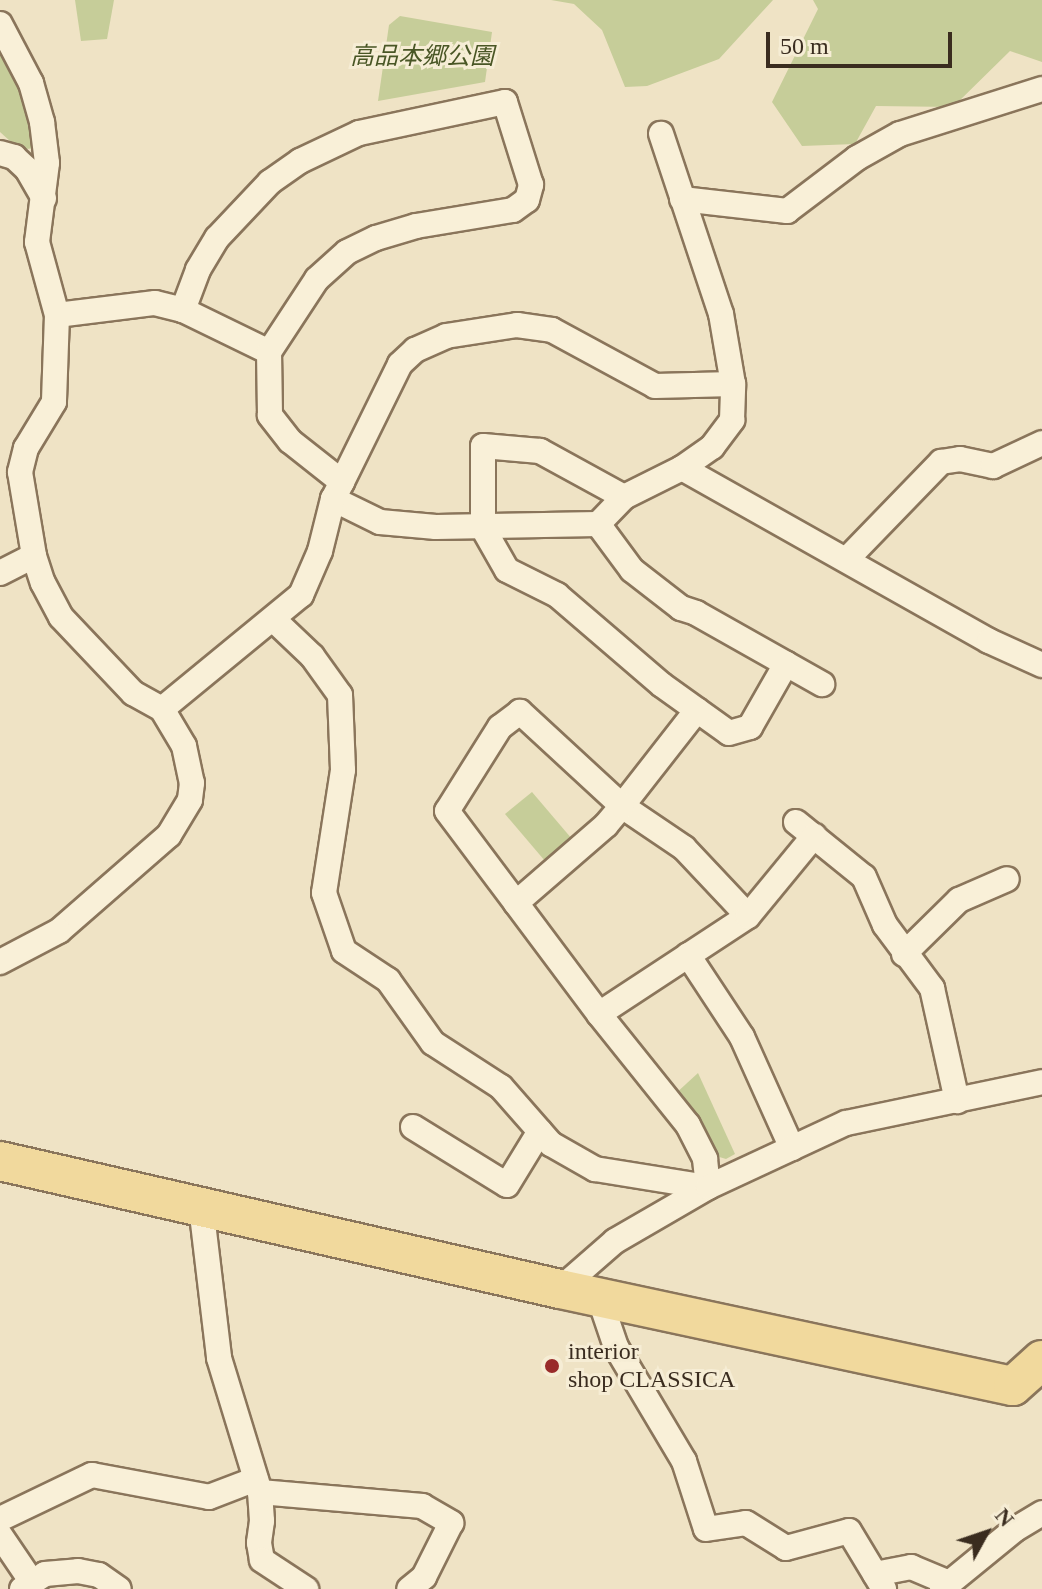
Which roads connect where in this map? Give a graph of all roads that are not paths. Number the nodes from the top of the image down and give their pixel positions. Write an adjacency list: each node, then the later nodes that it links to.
1 (0, 24): 5 (street)
2 (1042, 89): 6 (street)
3 (661, 134): 6 (street)
4 (0, 153): 5 (street)
5 (44, 199): 8 (street)
6 (682, 199): 10 (street)
7 (183, 310): 8 (street); 9 (street); 9 (street)
8 (57, 315): 17 (street)
9 (269, 352): 13 (street)
10 (733, 384): 12 (street); 13 (street)
11 (1042, 443): 18 (street)
12 (682, 468): 14 (street); 18 (street)
13 (337, 490): 16 (street); 20 (street)
14 (624, 497): 15 (street); 16 (street)
15 (598, 524): 16 (street); 21 (street)
16 (483, 528): 25 (street)
17 (34, 556): 19 (street); 24 (street)
18 (848, 558): 22 (street)
19 (0, 573)
20 (273, 619): 24 (street); 37 (street)
21 (786, 664): 23 (street); 25 (street)
22 (1042, 665)
23 (822, 684)
24 (162, 709): 32 (street)
25 (697, 710): 26 (street)
26 (622, 806): 28 (street); 28 (street); 29 (street)
27 (1007, 879): 30 (street)
28 (516, 903): 33 (street)
29 (748, 916): 30 (street); 31 (street)
30 (904, 954): 35 (street)
31 (688, 955): 33 (street); 38 (street)
32 (0, 962)
33 (599, 1014): 40 (street)
34 (1042, 1082): 35 (street)
35 (957, 1101): 38 (street)
36 (413, 1127): 37 (street)
37 (540, 1131): 40 (street)
38 (792, 1148): 40 (street)
39 (0, 1161): 41 (main road)
40 (708, 1187): 42 (street)
41 (201, 1206): 42 (main road); 45 (street)
42 (560, 1289): 43 (main road)
43 (599, 1297): 44 (main road); 49 (street)
44 (1042, 1360)
45 (258, 1486): 47 (street); 53 (street); 54 (street)
46 (1042, 1513): 51 (street)
47 (0, 1519)
48 (0, 1535): 50 (street)
49 (879, 1582): 51 (street)
50 (27, 1585): 52 (street)
51 (946, 1586)
52 (119, 1589)
53 (306, 1589)
54 (409, 1589)

